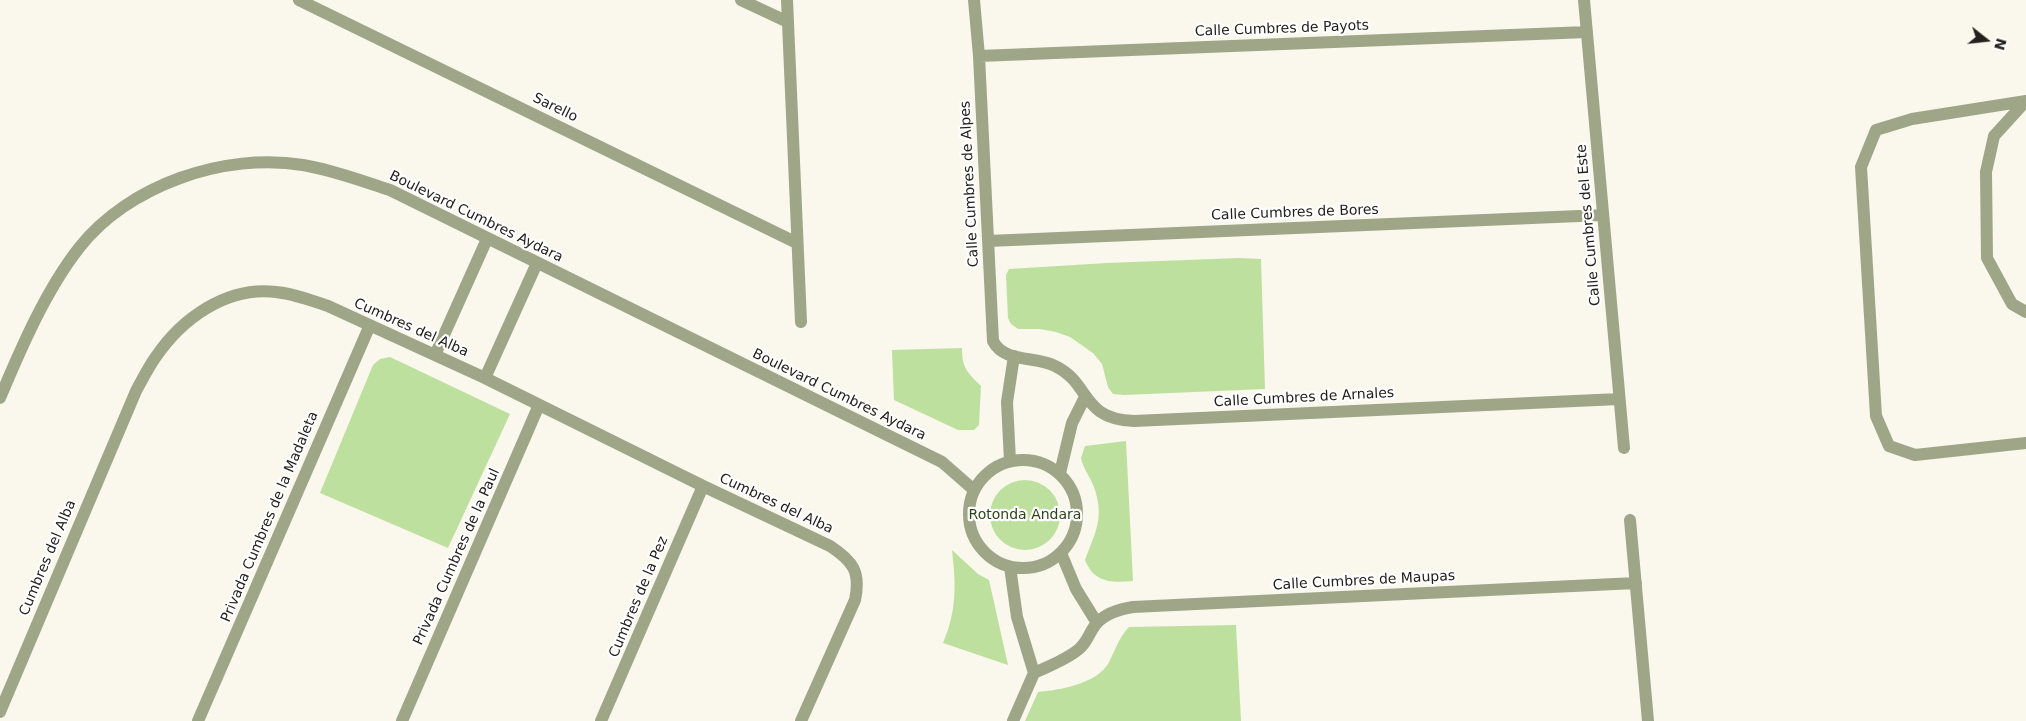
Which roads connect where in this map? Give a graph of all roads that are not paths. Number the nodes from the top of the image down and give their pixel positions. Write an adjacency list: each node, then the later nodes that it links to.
1 (298, 0): 13 (street, Sarello)
2 (741, 0): 6 (street)
3 (787, 0): 6 (street)
4 (974, 0): 8 (street, Calle Cumbres de Alpes)
5 (1584, 0): 7 (street, Calle Cumbres del Este)
6 (788, 22): 13 (street)
7 (1587, 32): 8 (street, Calle Cumbres de Payots); 10 (street, Calle Cumbres del Este)
8 (979, 56): 12 (street, Calle Cumbres de Alpes)
9 (2026, 102): 15 (street); 25 (street)
10 (1603, 215): 12 (street, Calle Cumbres de Bores); 23 (street, Calle Cumbres del Este)
11 (487, 240): 14 (street, Boulevard Cumbres Aydara); 18 (street); 22 (street, Boulevard Cumbres Aydara)
12 (988, 241): 19 (street, Calle Cumbres de Alpes)
13 (798, 243): 16 (street)
14 (538, 264): 20 (street); 30 (street, Boulevard Cumbres Aydara)
15 (2026, 312)
16 (801, 322)
17 (370, 326): 18 (street, Cumbres del Alba); 37 (street, Cumbres del Alba); 38 (street, Privada Cumbres de la Madaleta)
18 (436, 355): 20 (street, Cumbres del Alba)
19 (1014, 356): 21 (street, Calle Cumbres de Arnales); 27 (street)
20 (485, 378): 24 (street, Cumbres del Alba)
21 (1086, 397): 23 (street, Calle Cumbres de Arnales); 28 (street)
22 (0, 398)
23 (1619, 399): 26 (street, Calle Cumbres del Este)
24 (539, 404): 29 (street, Cumbres del Alba); 39 (street, Privada Cumbres de la Paul)
25 (2026, 443)
26 (1624, 448)
27 (1010, 461): 28 (street); 30 (street)
28 (1060, 473): 32 (street)
29 (703, 486): 40 (street, Cumbres de la Pez); 41 (street, Cumbres del Alba)
30 (974, 490): 33 (street)
31 (1630, 520): 34 (street)
32 (1061, 553): 33 (street); 35 (street)
33 (1010, 567): 36 (street)
34 (1636, 583): 35 (street, Calle Cumbres de Maupas); 43 (street)
35 (1097, 623): 36 (street)
36 (1034, 673): 42 (street)
37 (0, 712)
38 (198, 721)
39 (402, 721)
40 (601, 721)
41 (801, 721)
42 (1012, 721)
43 (1648, 721)

